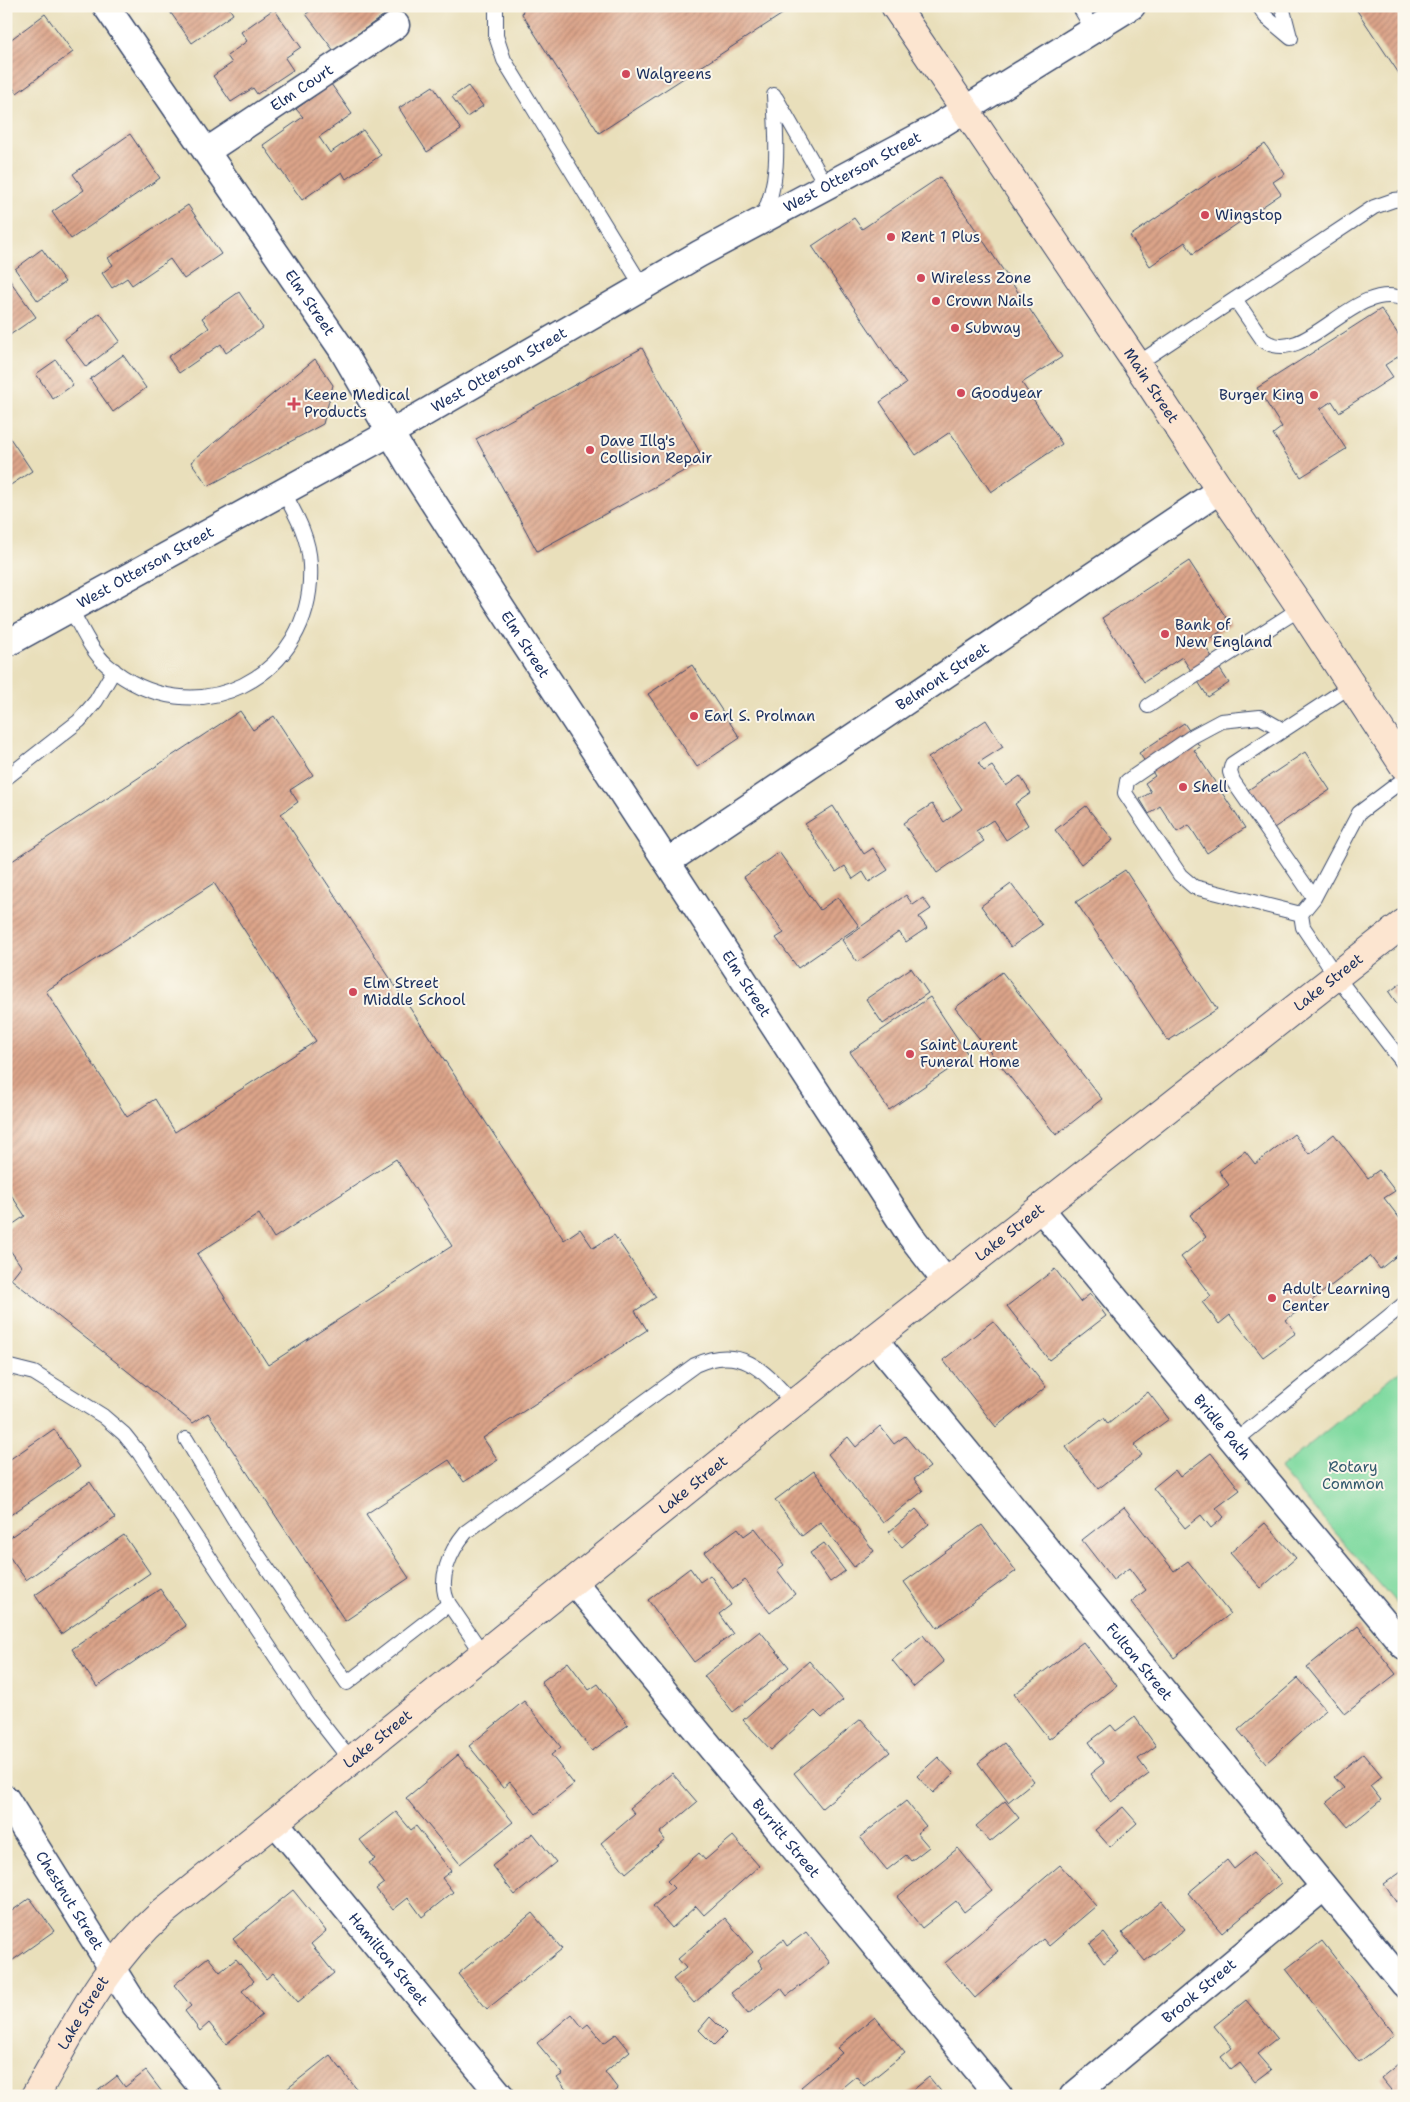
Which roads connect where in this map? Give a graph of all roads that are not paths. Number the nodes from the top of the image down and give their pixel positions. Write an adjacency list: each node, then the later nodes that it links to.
1 (106, 6): 11 (street, Elm Street)
2 (496, 6): 15 (lane)
3 (895, 6): 10 (street, Main Street)
4 (1078, 6): 9 (lane)
5 (1132, 6): 9 (street, West Otterson Street)
6 (1259, 6): 7 (lane)
7 (1282, 6)
8 (396, 25): 11 (street, Elm Court)
9 (1093, 30): 10 (street, West Otterson Street)
10 (966, 110): 12 (street, West Otterson Street); 18 (street, Main Street)
11 (207, 151): 19 (street, Elm Street)
12 (827, 187): 14 (street, West Otterson Street); 14 (lane)
13 (1404, 199): 17 (lane)
14 (759, 223): 15 (street, West Otterson Street)
15 (642, 286): 19 (street, West Otterson Street)
16 (1404, 298): 17 (lane)
17 (1235, 299): 18 (lane)
18 (1137, 364): 20 (street, Main Street)
19 (390, 433): 21 (street, West Otterson Street); 32 (street, Elm Street)
20 (1220, 490): 23 (street, Main Street); 32 (street, Belmont Street)
21 (283, 491): 22 (street, West Otterson Street); 25 (lane)
22 (70, 608): 24 (street, West Otterson Street); 25 (lane)
23 (1301, 608): 26 (street, Main Street); 27 (lane)
24 (6, 644)
25 (114, 670): 30 (lane)
26 (1352, 685): 28 (lane); 29 (street, Main Street)
27 (1148, 706)
28 (1283, 730): 33 (lane); 34 (lane)
29 (1404, 766)
30 (6, 778)
31 (1404, 779): 33 (lane)
32 (667, 862): 39 (street, Elm Street)
33 (1314, 898): 34 (lane)
34 (1300, 914): 36 (lane)
35 (1404, 923): 36 (street, Lake Street)
36 (1336, 976): 37 (lane); 38 (street, Lake Street)
37 (1404, 1064)
38 (1040, 1208): 39 (street, Lake Street); 45 (street, Bridle Path)
39 (946, 1282): 41 (street, Lake Street)
40 (1404, 1304): 45 (lane)
41 (874, 1339): 43 (street, Lake Street); 53 (street, Fulton Street)
42 (6, 1366): 50 (lane)
43 (794, 1404): 46 (street, Lake Street); 47 (lane)
44 (186, 1439): 47 (lane)
45 (1234, 1442): 48 (street, Bridle Path)
46 (573, 1581): 49 (street, Lake Street); 59 (street, Burritt Street)
47 (449, 1604): 49 (lane)
48 (1404, 1646)
49 (483, 1654): 50 (street, Lake Street)
50 (351, 1761): 52 (street, Lake Street)
51 (6, 1799): 54 (street, Chestnut Street)
52 (275, 1822): 54 (street, Lake Street); 58 (street, Hamilton Street)
53 (1324, 1887): 55 (street, Fulton Street); 60 (street, Brook Street)
54 (111, 1967): 56 (street, Lake Street); 57 (street, Chestnut Street)
55 (1404, 1984)
56 (35, 2096)
57 (208, 2096)
58 (501, 2096)
59 (999, 2096)
60 (1073, 2096)

